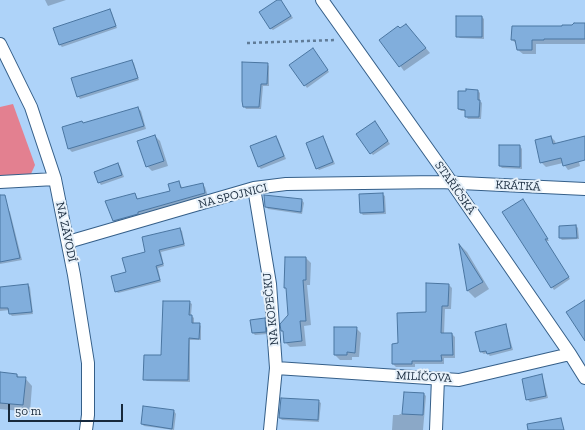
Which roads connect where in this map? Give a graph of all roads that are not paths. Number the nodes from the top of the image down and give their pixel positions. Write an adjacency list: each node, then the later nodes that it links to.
1 (322, 0): 5 (street, STAŘÍČSKÁ)
2 (0, 44): 3 (street, NA ZÁVODÍ)
3 (55, 179): 4 (street); 8 (street, NA ZÁVODÍ)
4 (0, 182)
5 (452, 183): 6 (street, NA SPOJNICI); 7 (street, KRÁTKÁ); 9 (street, STAŘÍČSKÁ)
6 (254, 188): 8 (street, NA SPOJNICI); 10 (street, NA KOPEČKU)
7 (585, 189)
8 (68, 242): 13 (street, NA ZÁVODÍ)
9 (570, 354): 11 (street, MILÍČOVA); 12 (street, STAŘÍČSKÁ)
10 (276, 368): 11 (street, MILÍČOVA); 14 (street, NA KOPEČKU)
11 (438, 378): 15 (street)
12 (585, 378)
13 (86, 430)
14 (270, 430)
15 (436, 430)

